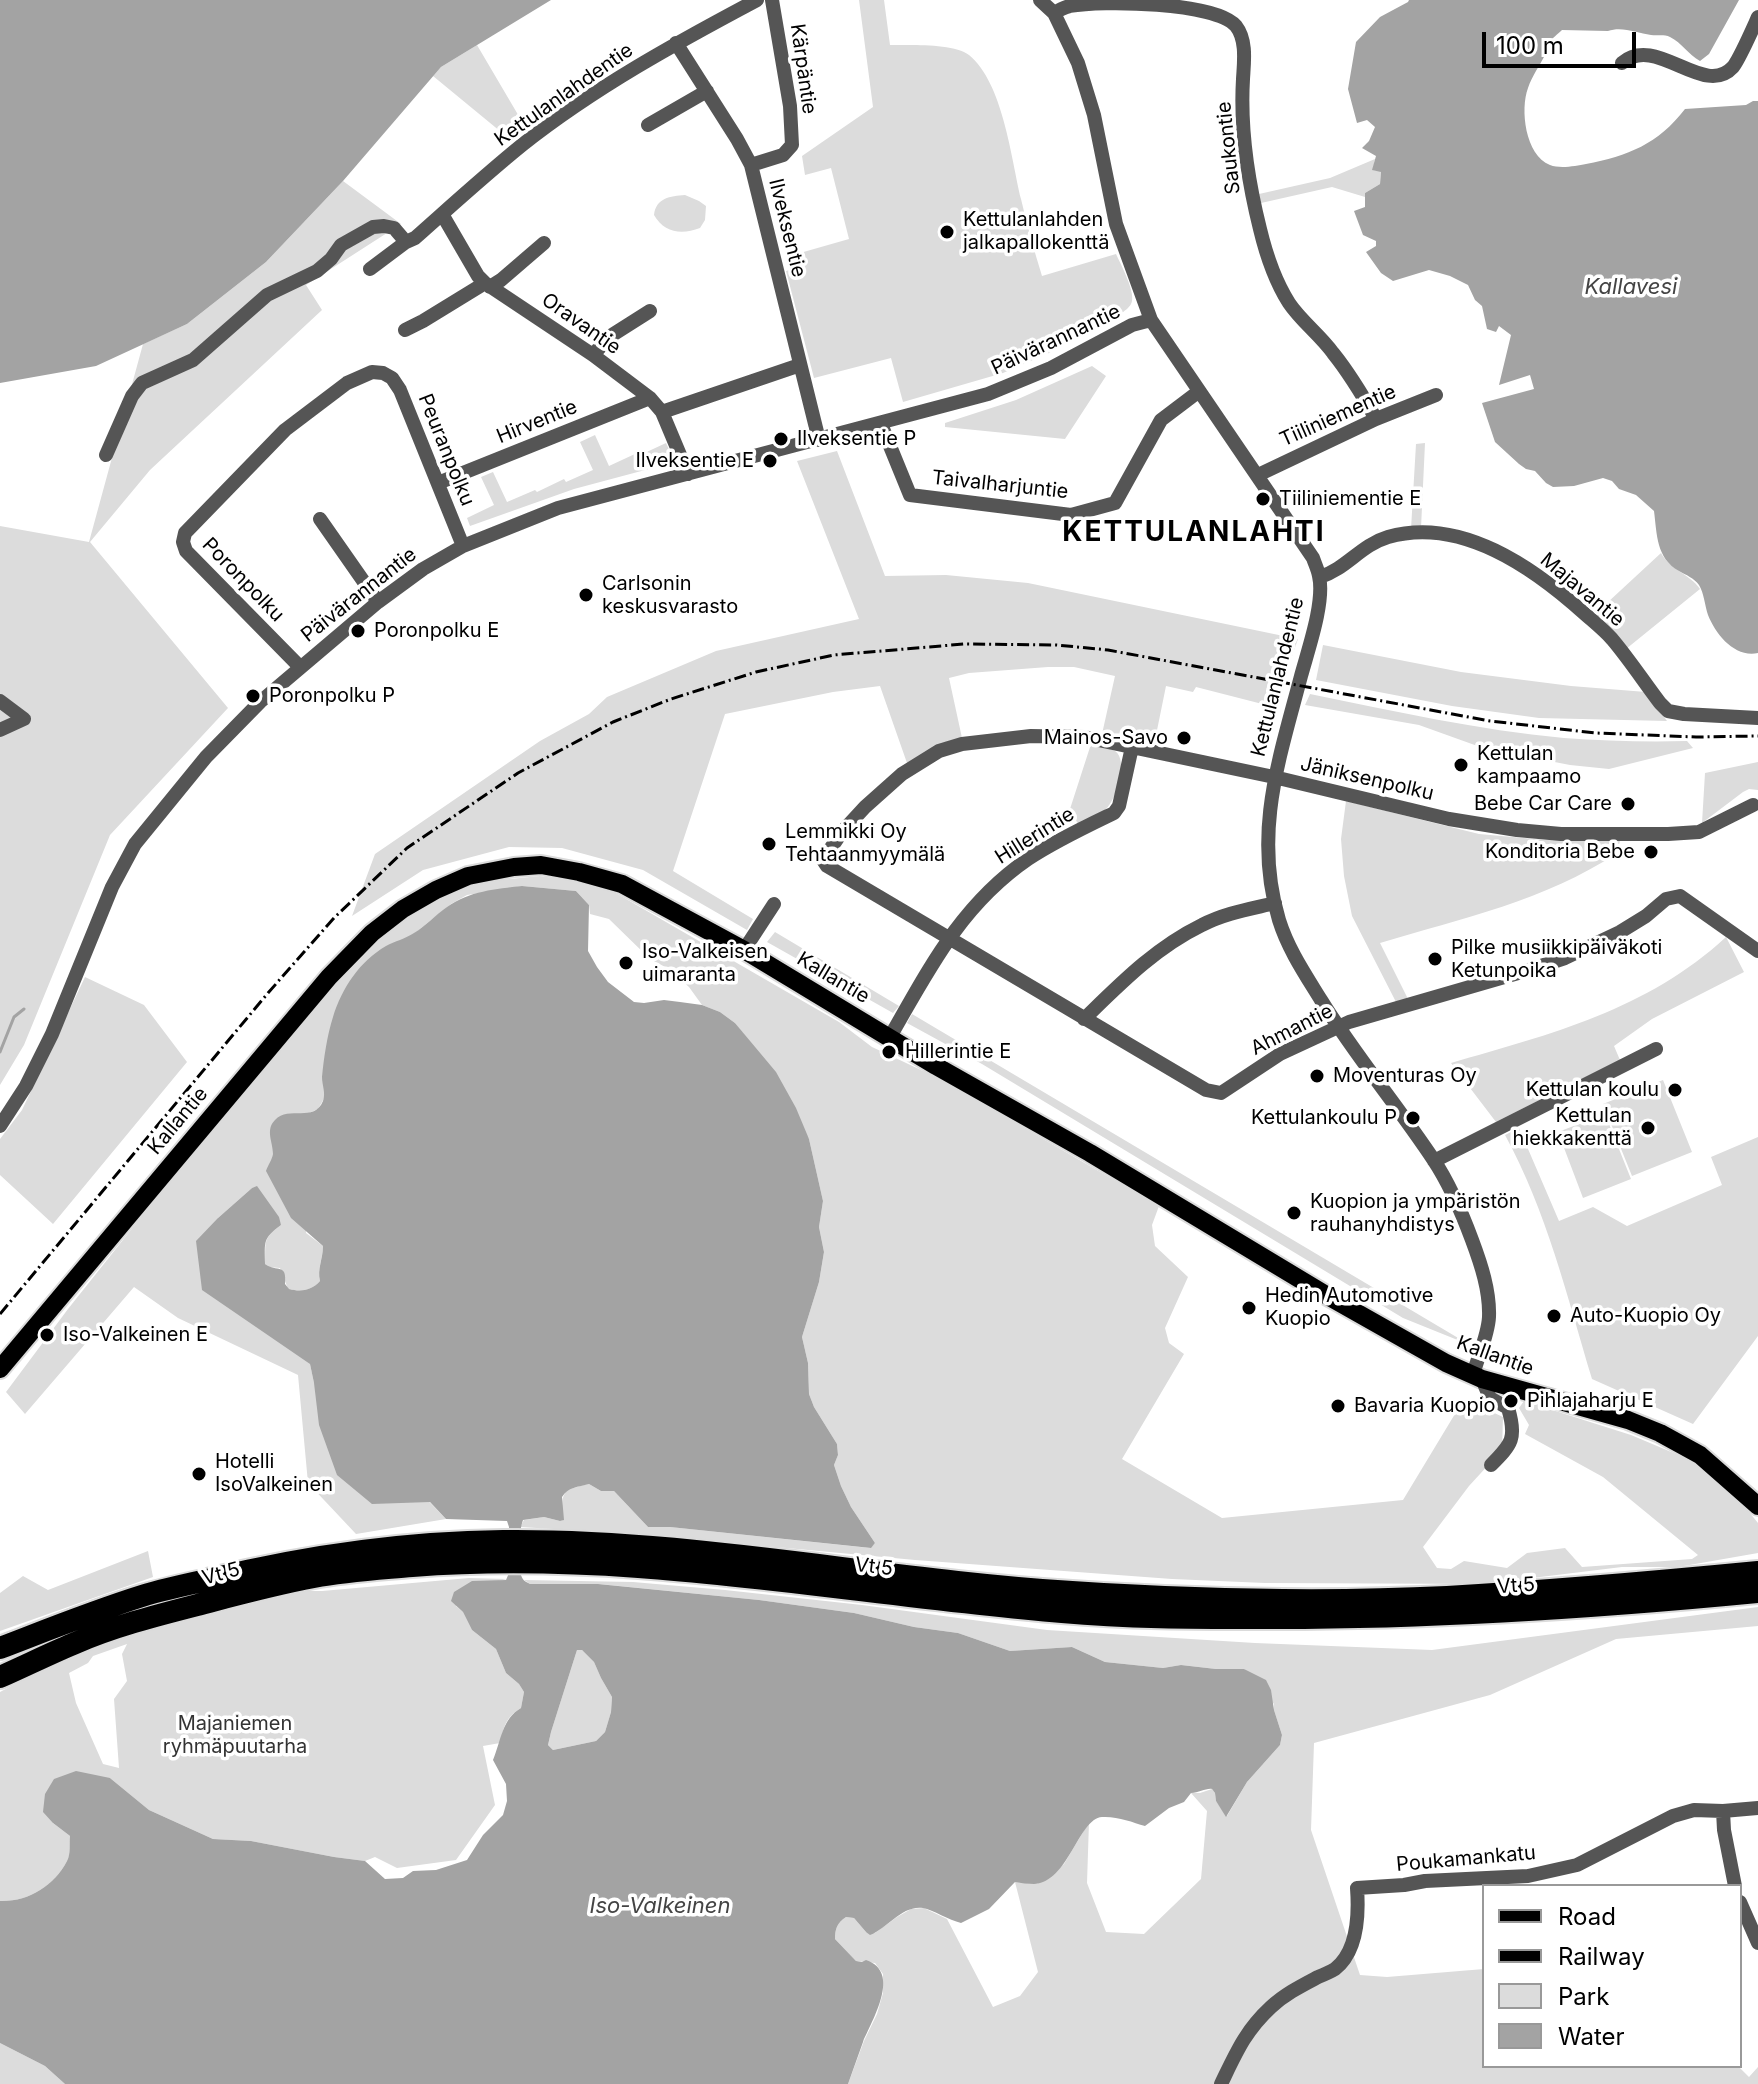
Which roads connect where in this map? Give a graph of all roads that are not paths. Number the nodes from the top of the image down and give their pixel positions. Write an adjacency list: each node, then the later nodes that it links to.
1 (757, 0): 6 (street, Kettulanlahdentie)
2 (772, 0): 10 (street, Kärpäntie)
3 (1040, 0): 4 (street, Kettulanlahdentie)
4 (1054, 13): 17 (street, Kettulanlahdentie); 25 (street, Saukontie)
5 (1758, 17): 7 (street)
6 (676, 43): 8 (street, Ilveksentie); 11 (street, Kettulanlahdentie)
7 (1622, 63)
8 (707, 91): 9 (street); 10 (street, Ilveksentie)
9 (648, 125)
10 (751, 165): 20 (street, Ilveksentie)
11 (442, 214): 12 (street, Kettulanlahdentie); 15 (street, Oravantie)
12 (406, 242): 14 (street, Kettulanlahdentie); 29 (street)
13 (544, 243): 15 (street)
14 (370, 269)
15 (487, 285): 18 (street); 19 (street, Oravantie)
16 (650, 311): 19 (street)
17 (1151, 320): 21 (street, Kettulanlahdentie); 26 (street, Päivärannantie)
18 (405, 330)
19 (593, 355): 23 (street, Oravantie)
20 (800, 365): 24 (street); 27 (street, Ilveksentie)
21 (1198, 392): 26 (street, Taivalharjuntie); 31 (street, Kettulanlahdentie)
22 (1436, 395): 25 (street, Tiiliniementie)
23 (650, 398): 24 (street, Oravantie); 32 (street, Hirventie)
24 (662, 412): 30 (street, Oravantie)
25 (1376, 419): 31 (street, Tiiliniementie)
26 (881, 424): 27 (street, Päivärannantie)
27 (819, 440): 30 (street, Päivärannantie)
28 (268, 448): 32 (street, Peuranpolku); 37 (street, Poronpolku)
29 (106, 455)
30 (688, 474): 34 (street, Päivärannantie)
31 (1258, 475): 35 (street, Kettulanlahdentie)
32 (438, 483): 34 (street, Peuranpolku)
33 (320, 519): 36 (street)
34 (463, 546): 36 (street, Päivärannantie)
35 (1320, 577): 39 (street, Majavantie); 42 (street, Kettulanlahdentie)
36 (378, 602): 37 (street, Päivärannantie)
37 (300, 667): 54 (street, Päivärannantie)
38 (0, 701): 40 (street)
39 (1758, 718)
40 (0, 730)
41 (1132, 747): 42 (street, Jäniksenpolku); 44 (street, Jäniksenpolku); 47 (street, Hillerintie)
42 (1274, 777): 43 (street, Jäniksenpolku); 45 (street, Kettulanlahdentie)
43 (1753, 805)
44 (823, 860): 47 (street, Ahmantie)
45 (1275, 903): 50 (street); 51 (street, Kettulanlahdentie)
46 (774, 904): 48 (street)
47 (948, 938): 50 (street, Ahmantie); 52 (street, Hillerintie)
48 (744, 950): 52 (main road, Kallantie); 56 (main road, Kallantie)
49 (1758, 951): 51 (street, Ahmantie)
50 (1084, 1019): 51 (street, Ahmantie)
51 (1338, 1028): 55 (street, Kettulanlahdentie)
52 (890, 1037): 57 (main road, Kallantie)
53 (1656, 1049): 55 (street)
54 (0, 1126)
55 (1434, 1161): 57 (street, Kettulanlahdentie)
56 (0, 1369)
57 (1477, 1377): 58 (street); 59 (main road, Kallantie)
58 (1491, 1465)
59 (1756, 1499)
60 (515, 1551): 61 (highway, Vt 5); 62 (highway, Vt 5); 63 (highway, Vt 5); 64 (highway, Vt 5)
61 (1758, 1572)
62 (1758, 1592)
63 (0, 1648)
64 (0, 1677)
65 (1758, 1808): 66 (street, Poukamankatu)
66 (1723, 1811): 67 (street); 70 (street, Poukamankatu)
67 (1735, 1884)
68 (1742, 1907): 69 (street)
69 (1758, 1943)
70 (1221, 2084)

